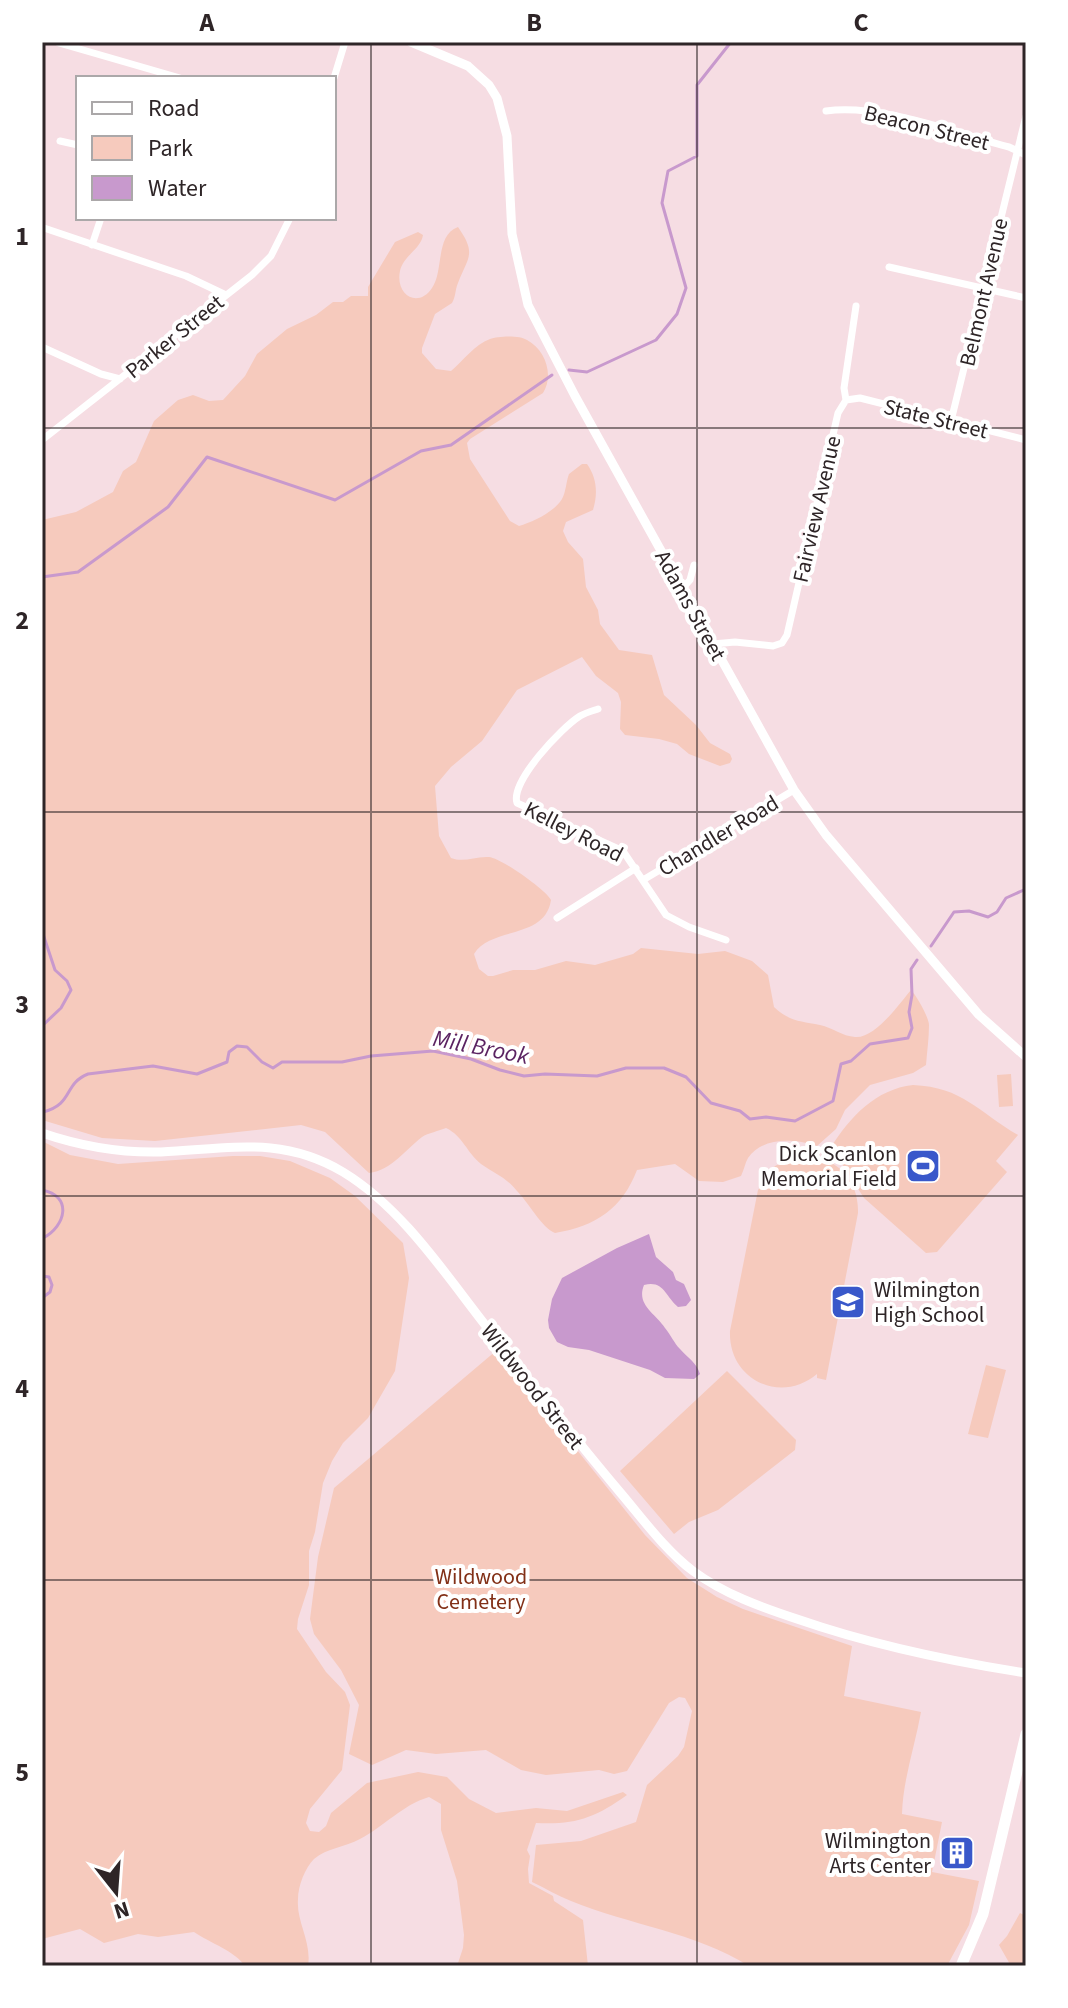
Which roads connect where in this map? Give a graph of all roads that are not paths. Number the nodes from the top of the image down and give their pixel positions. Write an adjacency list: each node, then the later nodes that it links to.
1 (345, 42): 7 (street)
2 (411, 42): 30 (street, Adams Street)
3 (59, 43): 4 (street)
4 (150, 68): 5 (street); 6 (street)
5 (148, 76)
6 (174, 76)
7 (335, 76)
8 (826, 111): 12 (street, Beacon Street)
9 (1026, 116): 12 (street, Belmont Avenue)
10 (60, 141): 11 (street)
11 (76, 145)
12 (1017, 152): 13 (street, Beacon Street); 19 (street, Belmont Avenue)
13 (1026, 155)
14 (100, 220): 17 (street)
15 (289, 220): 20 (street, Parker Street)
16 (44, 228): 17 (street)
17 (92, 245): 20 (street)
18 (889, 267): 19 (street)
19 (983, 288): 21 (street); 26 (street, Belmont Avenue)
20 (226, 295): 24 (street, Parker Street)
21 (1026, 298)
22 (856, 306): 25 (street, Fairview Avenue)
23 (42, 347): 24 (street)
24 (120, 379): 27 (street, Parker Street)
25 (846, 400): 26 (street, State Street); 31 (street, Fairview Avenue)
26 (951, 421): 28 (street, State Street)
27 (42, 440)
28 (1026, 440)
29 (694, 565): 30 (street)
30 (682, 589): 31 (street, Adams Street)
31 (713, 644): 33 (street, Adams Street)
32 (598, 709): 34 (street, Kelley Road)
33 (794, 790): 35 (street, Chandler Road); 38 (street, Adams Street)
34 (636, 868): 35 (street, Kelley Road); 36 (street)
35 (643, 880): 37 (street, Kelley Road)
36 (557, 918)
37 (726, 940)
38 (1026, 1057)
39 (42, 1133): 40 (street, Wildwood Street)
40 (1026, 1673)
41 (1025, 1741): 42 (main road)
42 (961, 1966)

